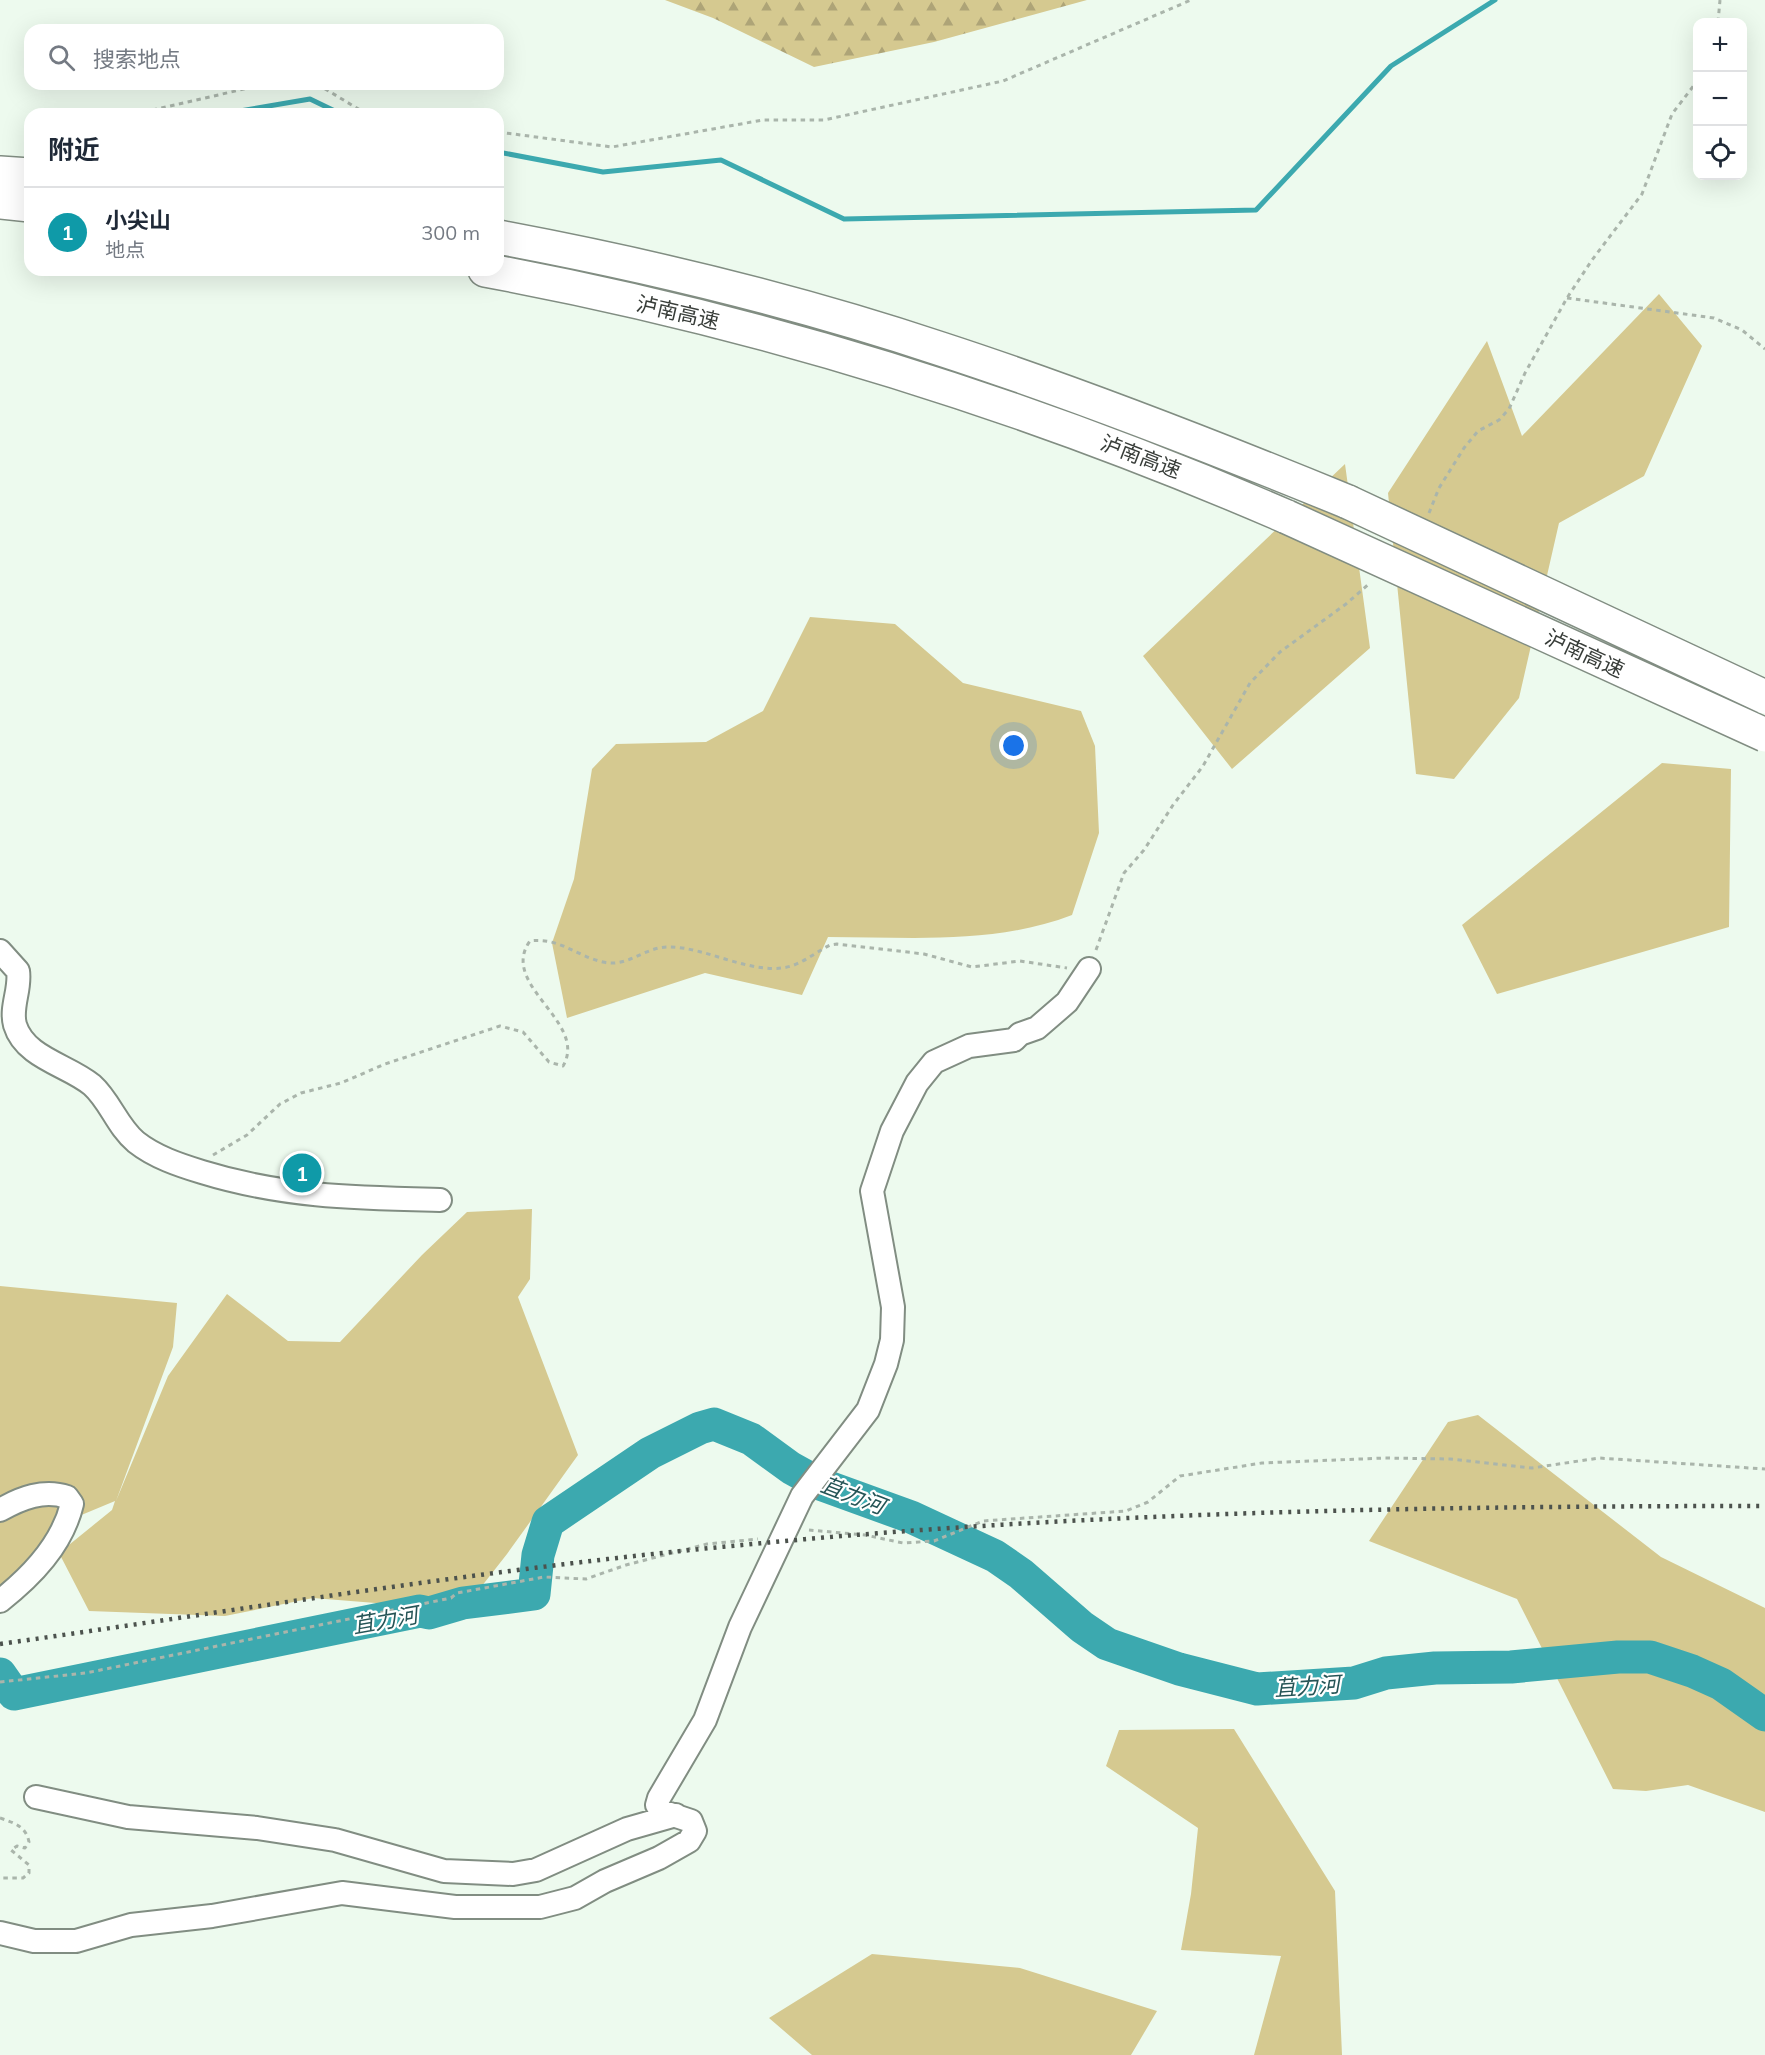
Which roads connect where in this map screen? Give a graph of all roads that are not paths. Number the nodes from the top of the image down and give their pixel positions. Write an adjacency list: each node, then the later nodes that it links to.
1 (0, 173): 2 (highway)
2 (24, 175)
3 (0, 202): 4 (highway)
4 (24, 204)
5 (504, 238): 7 (highway, 泸南高速, bridge)
6 (504, 274): 8 (highway, 泸南高速, bridge)
7 (1765, 697)
8 (1765, 735)
9 (0, 951): 11 (street)
10 (1089, 969): 15 (street)
11 (440, 1200)
12 (0, 1510): 13 (street)
13 (0, 1601)
14 (36, 1797): 15 (street)
15 (676, 1815): 16 (street)
16 (0, 1933)

